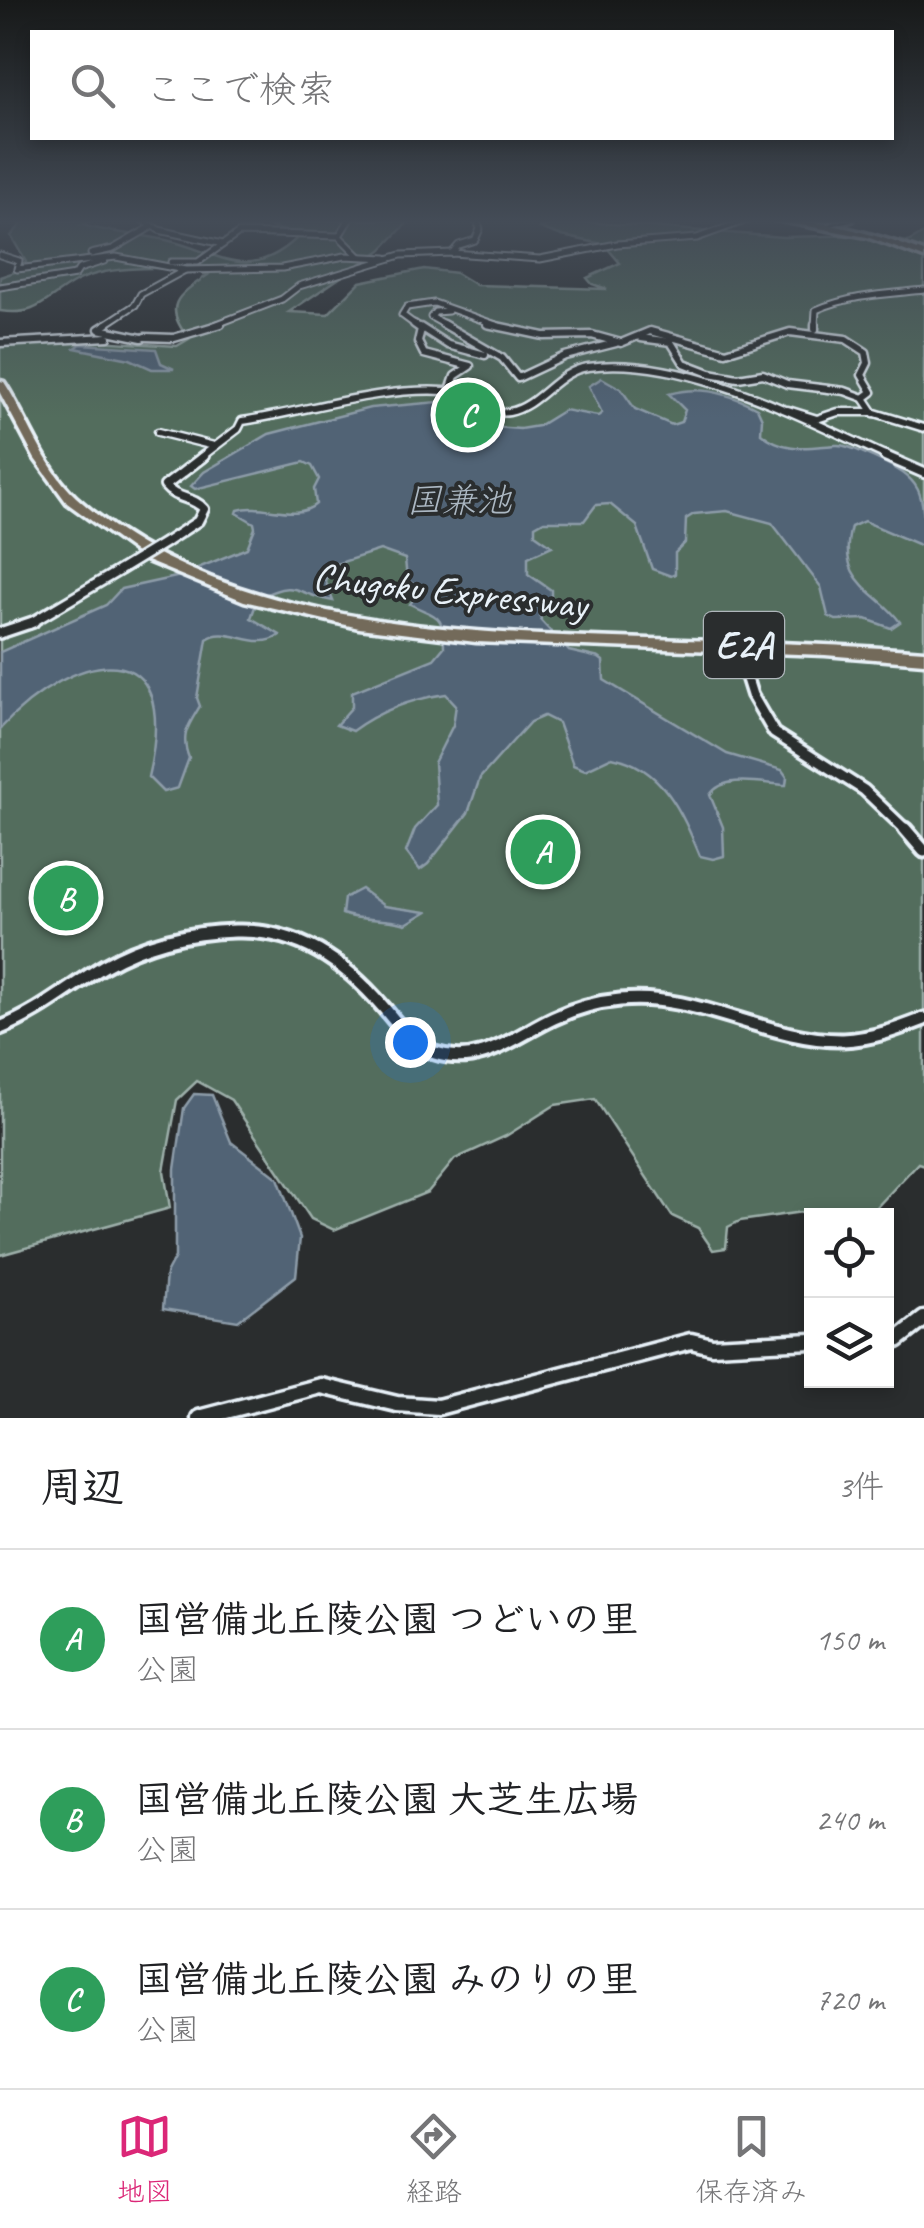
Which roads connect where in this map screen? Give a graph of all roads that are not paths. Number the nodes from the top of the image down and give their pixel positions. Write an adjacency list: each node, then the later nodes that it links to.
1 (155, 286): 7 (street)
2 (299, 286): 7 (street)
3 (924, 290): 6 (street)
4 (456, 312): 5 (street); 10 (street); 11 (street)
5 (420, 327): 11 (street); 13 (street)
6 (815, 329)
7 (144, 337): 9 (street)
8 (640, 338): 10 (street); 14 (street); 14 (street)
9 (0, 342)
10 (616, 343): 11 (street)
11 (508, 367)
12 (0, 384): 22 (highway, Chugoku Expressway / E2A)
13 (450, 391): 15 (street); 20 (street)
14 (864, 398): 17 (street)
15 (752, 399): 17 (street); 21 (street)
16 (0, 401): 22 (highway, Chugoku Expressway / E2A)
17 (874, 413): 18 (street)
18 (924, 428)
19 (158, 432): 20 (street)
20 (214, 446): 23 (street, bridge)
21 (924, 473)
22 (171, 571): 25 (highway, Chugoku Expressway / E2A)
23 (0, 633)
24 (734, 634): 28 (street, bridge)
25 (564, 644): 26 (highway, Chugoku Expressway / E2A); 27 (highway, Chugoku Expressway / E2A)
26 (924, 656)
27 (924, 665)
28 (924, 851)
29 (924, 1019): 30 (street)
30 (0, 1028)
31 (924, 1320): 32 (street)
32 (894, 1340)
33 (804, 1341): 34 (street)
34 (198, 1418)

